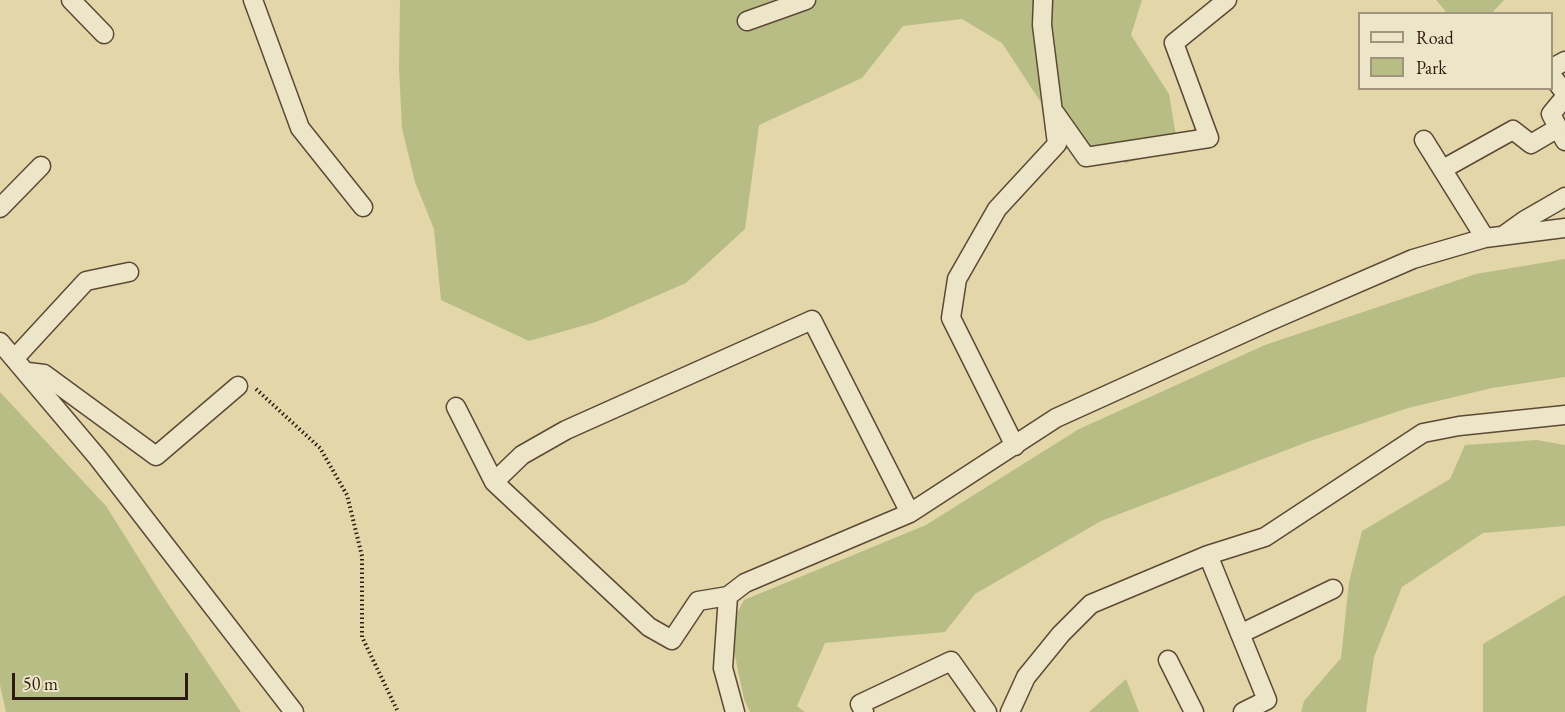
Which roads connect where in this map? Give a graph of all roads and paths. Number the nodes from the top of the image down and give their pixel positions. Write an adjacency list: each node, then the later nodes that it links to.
1 (71, 0): 7 (street)
2 (253, 0): 16 (street)
3 (806, 0): 6 (street)
4 (1043, 0): 10 (street)
5 (1227, 0): 10 (street)
6 (747, 21)
7 (104, 34)
8 (1553, 79): 9 (street)
9 (1565, 95): 11 (street)
10 (1053, 111): 27 (street)
11 (1562, 135): 14 (street)
12 (1425, 140): 14 (street)
13 (41, 166): 17 (street)
14 (1443, 170): 19 (street)
15 (1565, 197): 19 (street)
16 (363, 207)
17 (0, 208)
18 (1565, 228): 19 (street)
19 (1494, 237): 27 (street)
20 (129, 272): 22 (street)
21 (0, 342): 22 (street)
22 (15, 358): 23 (street)
23 (28, 372): 24 (street); 35 (street)
24 (246, 386): 36 (path)
25 (456, 407): 28 (street)
26 (1565, 415): 30 (street)
27 (1015, 446): 29 (street)
28 (495, 482): 29 (street); 32 (street)
29 (910, 513): 32 (street)
30 (1208, 555): 33 (street); 40 (street)
31 (1333, 589): 33 (street)
32 (728, 596): 37 (street)
33 (1240, 634): 42 (street)
34 (1168, 660): 41 (street)
35 (294, 712)
36 (398, 712)
37 (735, 712)
38 (864, 712): 39 (street)
39 (987, 712)
40 (1010, 712)
41 (1194, 712)
42 (1243, 712)

